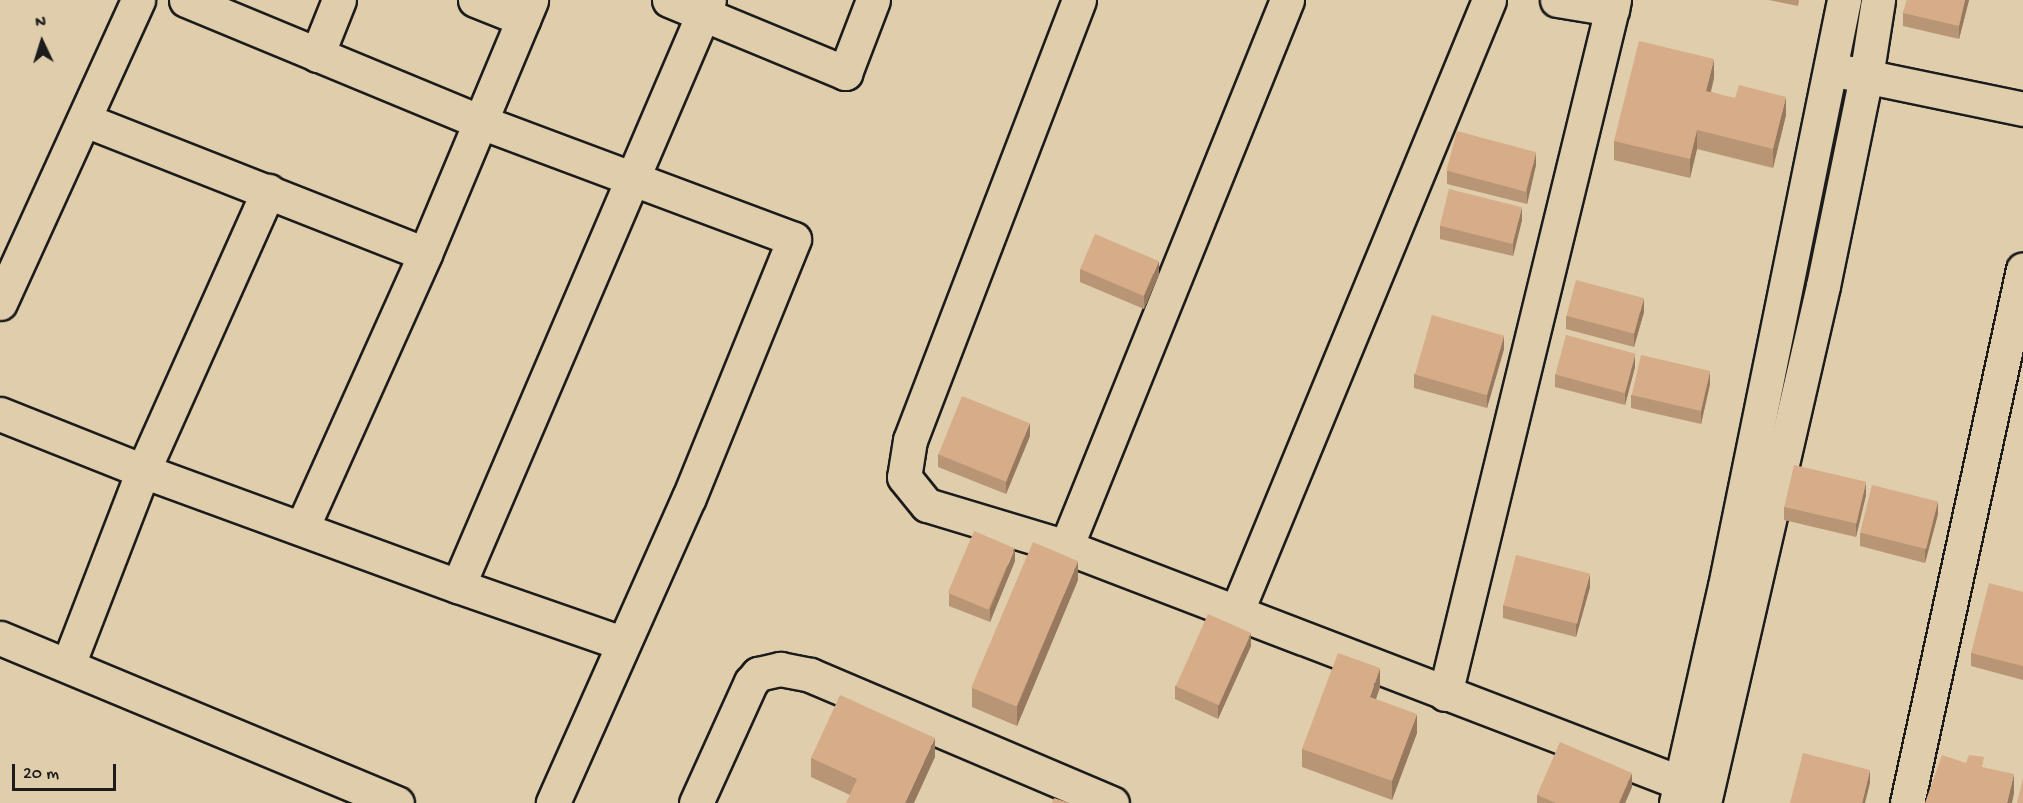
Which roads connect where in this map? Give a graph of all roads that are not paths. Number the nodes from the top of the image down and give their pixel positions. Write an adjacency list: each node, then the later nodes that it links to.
1 (138, 0): 20 (street)
2 (186, 0): 16 (street)
3 (339, 0): 16 (street)
4 (475, 0): 15 (street)
5 (669, 0): 14 (street)
6 (873, 0): 14 (street)
7 (1079, 0): 30 (street)
8 (1287, 0): 30 (street)
9 (1489, 0): 32 (street)
10 (1557, 0): 13 (street)
11 (1844, 0): 17 (street)
12 (1878, 0): 18 (street)
13 (1613, 4): 36 (street)
14 (706, 7): 22 (street)
15 (527, 9): 21 (street)
16 (317, 55): 21 (street)
17 (1831, 69): 18 (street); 37 (street)
18 (1866, 77): 19 (street); 37 (street)
19 (2023, 109)
20 (85, 120): 23 (street); 26 (street)
21 (481, 122): 22 (street); 24 (street)
22 (633, 179): 31 (street); 34 (street)
23 (268, 191): 24 (street); 28 (street)
24 (425, 254): 29 (street)
25 (2023, 270): 42 (street)
26 (0, 303)
27 (0, 414): 28 (street)
28 (143, 471): 29 (street); 35 (street)
29 (302, 528): 31 (street)
30 (1066, 547): 32 (street)
31 (458, 586): 34 (street)
32 (1236, 613): 36 (street)
33 (0, 638): 35 (street)
34 (622, 643): 39 (street)
35 (68, 665): 38 (street)
36 (1445, 694): 37 (street)
37 (1687, 796)
38 (397, 803)
39 (553, 803)
40 (696, 803): 41 (street)
41 (1113, 803)
42 (1906, 803)

